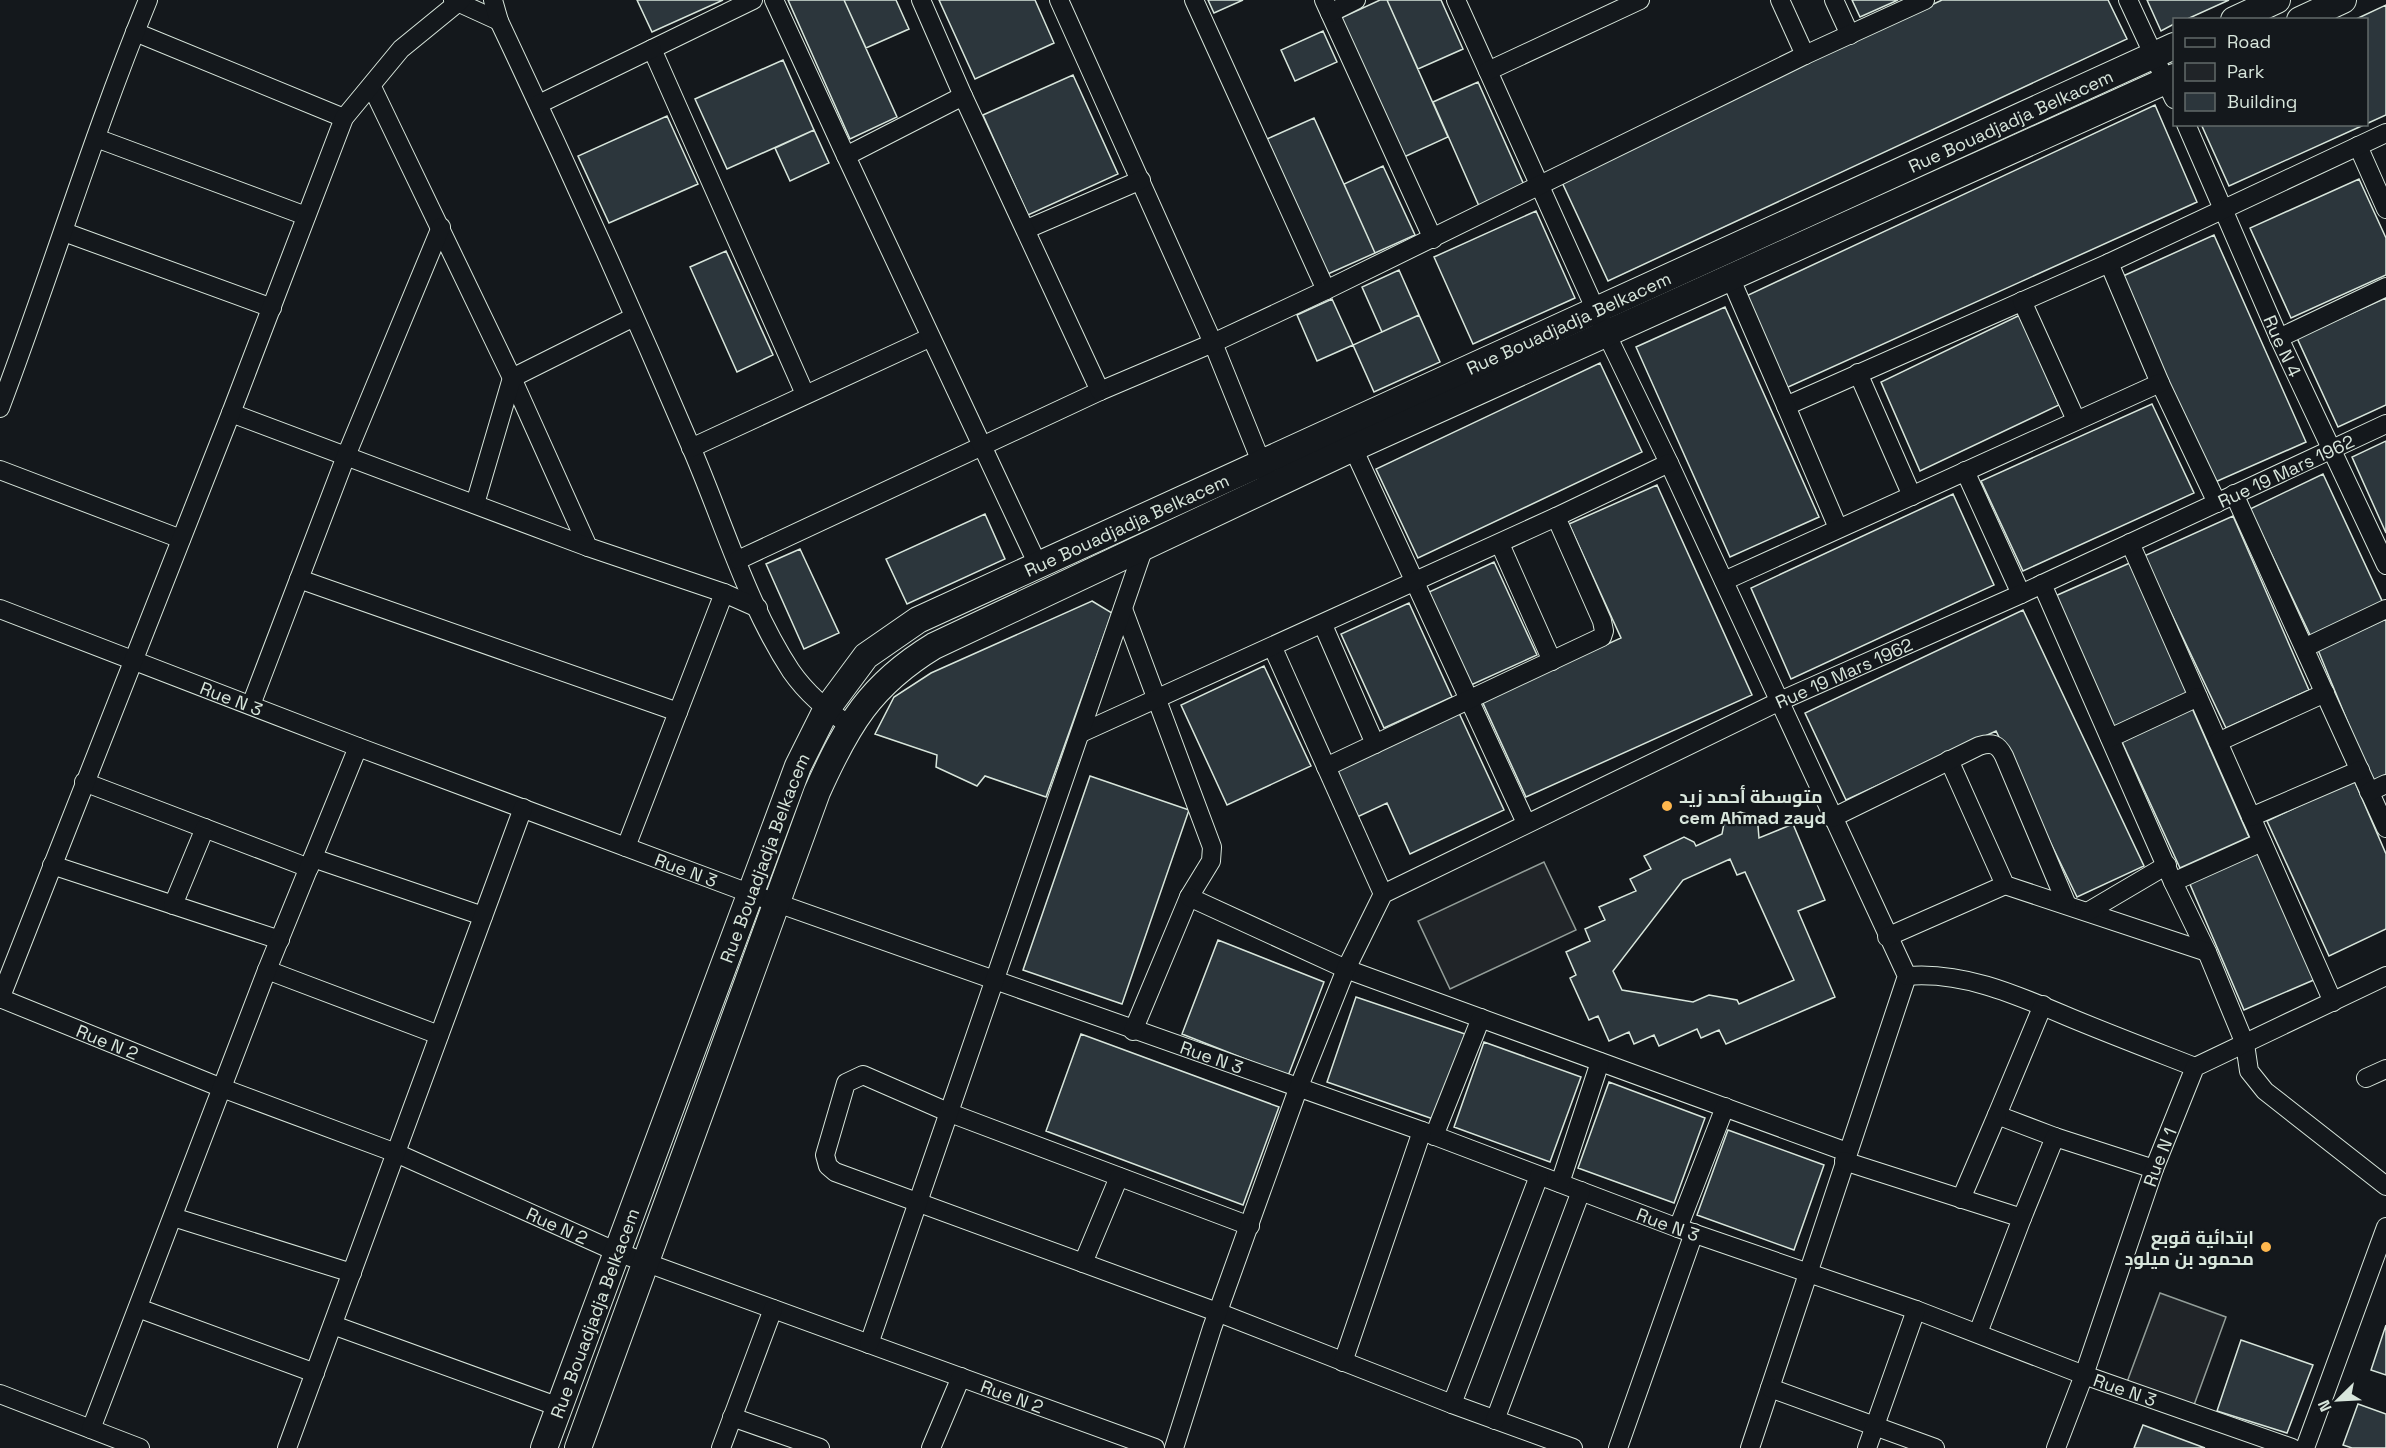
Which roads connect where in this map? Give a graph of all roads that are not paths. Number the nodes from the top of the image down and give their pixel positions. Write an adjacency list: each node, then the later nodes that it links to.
1 (148, 0): 22 (street)
2 (493, 0): 21 (street)
3 (753, 0): 24 (street)
4 (774, 0): 37 (street)
5 (921, 0): 30 (street)
6 (1059, 0): 38 (street)
7 (1194, 0): 50 (street)
8 (1356, 0): 18 (street)
9 (1456, 0): 27 (street)
10 (1640, 0): 27 (street)
11 (1780, 0): 26 (street)
12 (1834, 0): 23 (street)
13 (1925, 0): 23 (street)
14 (2128, 0): 25 (street)
15 (2277, 0): 19 (street)
16 (2343, 0): 20 (street)
17 (457, 1): 21 (street); 29 (street)
18 (1327, 6): 46 (street)
19 (2238, 18)
20 (2304, 18)
21 (499, 21): 31 (street)
22 (135, 32): 32 (street); 35 (street)
23 (1850, 35): 26 (street)
24 (652, 49): 31 (street); 63 (street)
25 (2164, 50): 28 (street); 53 (street, Rue Bouadjadja Belkacem)
26 (1805, 55): 39 (street)
27 (1488, 71): 39 (street)
28 (2172, 86): 48 (street, Rue Bouadjadja Belkacem)
29 (372, 87): 32 (street); 43 (street)
30 (963, 96): 37 (street); 44 (street)
31 (539, 104): 54 (street)
32 (344, 118): 42 (street)
33 (2187, 126): 41 (street, Rue N 4)
34 (2386, 133): 36 (street)
35 (96, 138): 42 (street); 45 (street)
36 (2358, 146): 40 (street); 41 (street)
37 (846, 156): 56 (street)
38 (1141, 180): 44 (street); 58 (street)
39 (1539, 184): 46 (street); 53 (street)
40 (2386, 208)
41 (2223, 210): 47 (street); 57 (street, Rue N 4)
42 (306, 216): 52 (street)
43 (441, 227): 60 (street); 73 (street)
44 (1027, 229): 62 (street)
45 (64, 232): 52 (street); 65 (street)
46 (1433, 239): 50 (street)
47 (2109, 262): 51 (street); 61 (street)
48 (1730, 277): 55 (street, Rue Bouadjadja Belkacem); 64 (street)
49 (2386, 287): 57 (street)
50 (1326, 290): 58 (street)
51 (2022, 301): 59 (street); 67 (street)
52 (272, 308): 66 (street)
53 (1596, 311): 55 (street); 75 (street, Rue Bouadjadja Belkacem)
54 (634, 317): 60 (street); 70 (street)
55 (1607, 335): 71 (street, Rue Bouadjadja Belkacem); 74 (street)
56 (929, 338): 63 (street); 69 (street)
57 (2279, 338): 72 (street, Rue N 4)
58 (1213, 343): 62 (street); 75 (street)
59 (1858, 373): 64 (street); 80 (street)
60 (512, 378): 82 (street); 88 (street)
61 (2160, 383): 67 (street); 81 (street)
62 (1100, 391): 69 (street)
63 (805, 394): 70 (street)
64 (1786, 405): 84 (street)
65 (0, 408)
66 (231, 413): 73 (street); 85 (street)
67 (2076, 420): 77 (street)
68 (2386, 423): 72 (street, Rue 19 Mars 1962)
69 (982, 446): 90 (street); 92 (street)
70 (692, 448): 90 (street)
71 (1353, 448): 78 (street, Rue Bouadjadja Belkacem); 95 (street)
72 (2332, 448): 79 (street, Rue 19 Mars 1962); 91 (street, Rue N 4)
73 (346, 456): 82 (street); 93 (street)
74 (1669, 463): 83 (street); 94 (street)
75 (1261, 464): 78 (street); 92 (street, Rue Bouadjadja Belkacem)
76 (0, 470): 85 (street)
77 (1965, 471): 80 (street); 98 (street)
78 (1272, 487): 89 (street, Rue Bouadjadja Belkacem)
79 (2234, 494): 81 (street, Rue 19 Mars 1962); 104 (street)
80 (1912, 496): 84 (street)
81 (2217, 503): 86 (street, Rue 19 Mars 1962)
82 (475, 504): 88 (street)
83 (1556, 517): 87 (street); 107 (street)
84 (1838, 528): 94 (street)
85 (181, 539): 106 (street)
86 (2130, 543): 96 (street, Rue 19 Mars 1962); 109 (street)
87 (1500, 544): 95 (street); 107 (street)
88 (588, 547): 97 (street)
89 (1144, 547): 101 (street); 116 (street, Rue Bouadjadja Belkacem)
90 (738, 560): 99 (street)
91 (2386, 564)
92 (1038, 565): 114 (street, Rue Bouadjadja Belkacem)
93 (299, 579): 113 (street); 115 (street)
94 (1724, 581): 112 (street)
95 (1414, 584): 103 (street); 110 (street)
96 (2042, 584): 98 (street, Rue 19 Mars 1962); 118 (street)
97 (724, 593): 99 (street); 115 (street)
98 (2021, 594): 112 (street, Rue 19 Mars 1962)
99 (758, 608): 114 (street)
100 (0, 609): 106 (street, Rue N 3)
101 (1123, 609): 111 (street); 117 (street)
102 (2386, 609): 104 (street)
103 (1323, 625): 105 (street); 120 (street)
104 (2306, 647): 108 (street)
105 (1273, 648): 111 (street); 123 (street)
106 (132, 659): 113 (street, Rue N 3); 125 (street)
107 (1552, 661): 110 (street)
108 (2325, 693): 119 (street); 124 (street)
109 (2198, 697): 118 (street); 119 (street)
110 (1467, 700): 120 (street); 131 (street)
111 (1158, 701): 117 (street); 142 (street)
112 (1780, 701): 130 (street); 131 (street, Rue 19 Mars 1962)
113 (250, 705): 121 (street, Rue N 3)
114 (826, 710): 116 (street); 140 (street, Rue Bouadjadja Belkacem)
115 (678, 712): 135 (street)
116 (850, 726): 143 (street, Rue Bouadjadja Belkacem)
117 (1081, 734): 155 (street)
118 (2110, 738): 138 (street)
119 (2218, 742): 129 (street)
120 (1375, 744): 123 (street)
121 (358, 747): 128 (street, Rue N 3); 136 (street)
122 (1949, 760): 130 (street); 139 (street); 145 (street)
123 (1326, 767): 141 (street)
124 (2360, 770): 127 (street); 129 (street)
125 (84, 782): 132 (street); 137 (street)
126 (2386, 784): 127 (street)
127 (2369, 792): 133 (street)
128 (523, 808): 135 (street, Rue N 3); 147 (street)
129 (2251, 817): 134 (street)
130 (1833, 818): 148 (street)
131 (1526, 823): 141 (street, Rue 19 Mars 1962)
132 (205, 828): 136 (street); 144 (street)
133 (2386, 828)
134 (2262, 842): 138 (street); 157 (street)
135 (626, 847): 140 (street, Rue N 3)
136 (311, 863): 147 (street); 149 (street)
137 (52, 865): 144 (street); 156 (street)
138 (2170, 873): 146 (street); 150 (street)
139 (2005, 885): 145 (street); 148 (street)
140 (752, 894): 143 (street, Rue N 3); 189 (street, Rue Bouadjadja Belkacem)
141 (1383, 894): 151 (street)
142 (1189, 897): 151 (street); 160 (street)
143 (776, 902): 155 (street, Rue N 3); 190 (street, Rue Bouadjadja Belkacem)
144 (173, 905): 149 (street)
145 (2067, 905): 146 (street)
146 (2089, 911): 150 (street)
147 (483, 916): 161 (street)
148 (1887, 937): 153 (street)
149 (280, 940): 152 (street)
150 (2207, 952): 162 (street)
151 (1346, 969): 159 (street); 168 (street)
152 (267, 970): 161 (street); 167 (street)
153 (1907, 976): 158 (street); 175 (street)
154 (2386, 976): 157 (street)
155 (996, 980): 160 (street, Rue N 3); 170 (street)
156 (0, 998): 167 (street, Rue N 2)
157 (2333, 1002): 162 (street)
158 (2043, 1005): 164 (street); 171 (street)
159 (1481, 1018): 163 (street); 172 (street)
160 (1133, 1031): 168 (street, Rue N 3)
161 (439, 1035): 174 (street)
162 (2245, 1044): 164 (street); 180 (street)
163 (1600, 1062): 169 (street); 179 (street)
164 (2195, 1067): 176 (street, Rue N 1)
165 (2386, 1069): 166 (street)
166 (2366, 1078)
167 (222, 1088): 174 (street, Rue N 2); 184 (street)
168 (1298, 1089): 172 (street, Rue N 3); 186 (street)
169 (1725, 1107): 175 (street); 188 (street)
170 (950, 1113): 178 (street); 183 (street); 183 (street)
171 (1997, 1115): 173 (street); 182 (street)
172 (1428, 1134): 177 (street, Rue N 3); 201 (street)
173 (2055, 1137): 176 (street); 185 (street)
174 (396, 1153): 189 (street, Rue N 2); 192 (street)
175 (1846, 1156): 182 (street); 193 (street)
176 (2154, 1169): 203 (street, Rue N 1)
177 (1539, 1176): 179 (street, Rue N 3); 207 (street)
178 (1119, 1177): 186 (street); 191 (street)
179 (1560, 1183): 181 (street, Rue N 3)
180 (2386, 1186)
181 (1581, 1191): 188 (street, Rue N 3); 210 (street)
182 (1961, 1199): 185 (street)
183 (918, 1203): 191 (street); 200 (street)
184 (173, 1216): 192 (street); 194 (street)
185 (2022, 1218): 199 (street)
186 (1250, 1226): 197 (street)
187 (2386, 1227): 229 (street)
188 (1686, 1231): 193 (street, Rue N 3); 224 (street)
189 (617, 1252): 190 (street, Rue N 2); 208 (street, Rue Bouadjadja Belkacem)
190 (647, 1263): 195 (street, Rue N 2); 217 (street, Rue Bouadjadja Belkacem)
191 (1083, 1263): 197 (street)
192 (352, 1273): 198 (street)
193 (1807, 1274): 196 (street, Rue N 3); 205 (street)
194 (138, 1308): 202 (street); 212 (street)
195 (773, 1309): 200 (street, Rue N 2); 209 (street)
196 (1916, 1311): 199 (street, Rue N 3); 211 (street)
197 (1217, 1312): 201 (street); 222 (street)
198 (333, 1325): 202 (street); 208 (street)
199 (1978, 1334): 203 (street, Rue N 3)
200 (869, 1344): 204 (street, Rue N 2)
201 (1343, 1362): 207 (street)
202 (315, 1373): 215 (street)
203 (2084, 1375): 227 (street, Rue N 1); 228 (street, Rue N 3)
204 (961, 1377): 220 (street); 221 (street, Rue N 2)
205 (1770, 1388): 211 (street); 225 (street)
206 (0, 1394): 212 (street)
207 (1452, 1404): 210 (street)
208 (559, 1407): 216 (street, Rue Bouadjadja Belkacem)
209 (732, 1417): 218 (street); 219 (street)
210 (1495, 1420): 223 (street)
211 (1874, 1428): 213 (street); 226 (street)
212 (92, 1429): 214 (street)
213 (1926, 1446)
214 (140, 1448)
215 (287, 1448)
216 (544, 1448)
217 (578, 1448)
218 (721, 1448)
219 (820, 1448)
220 (931, 1448)
221 (1155, 1448)
222 (1174, 1448)
223 (1573, 1448)
224 (1618, 1448)
225 (1750, 1448)
226 (1867, 1448)
227 (2056, 1448)
228 (2292, 1448)
229 (2305, 1448)

